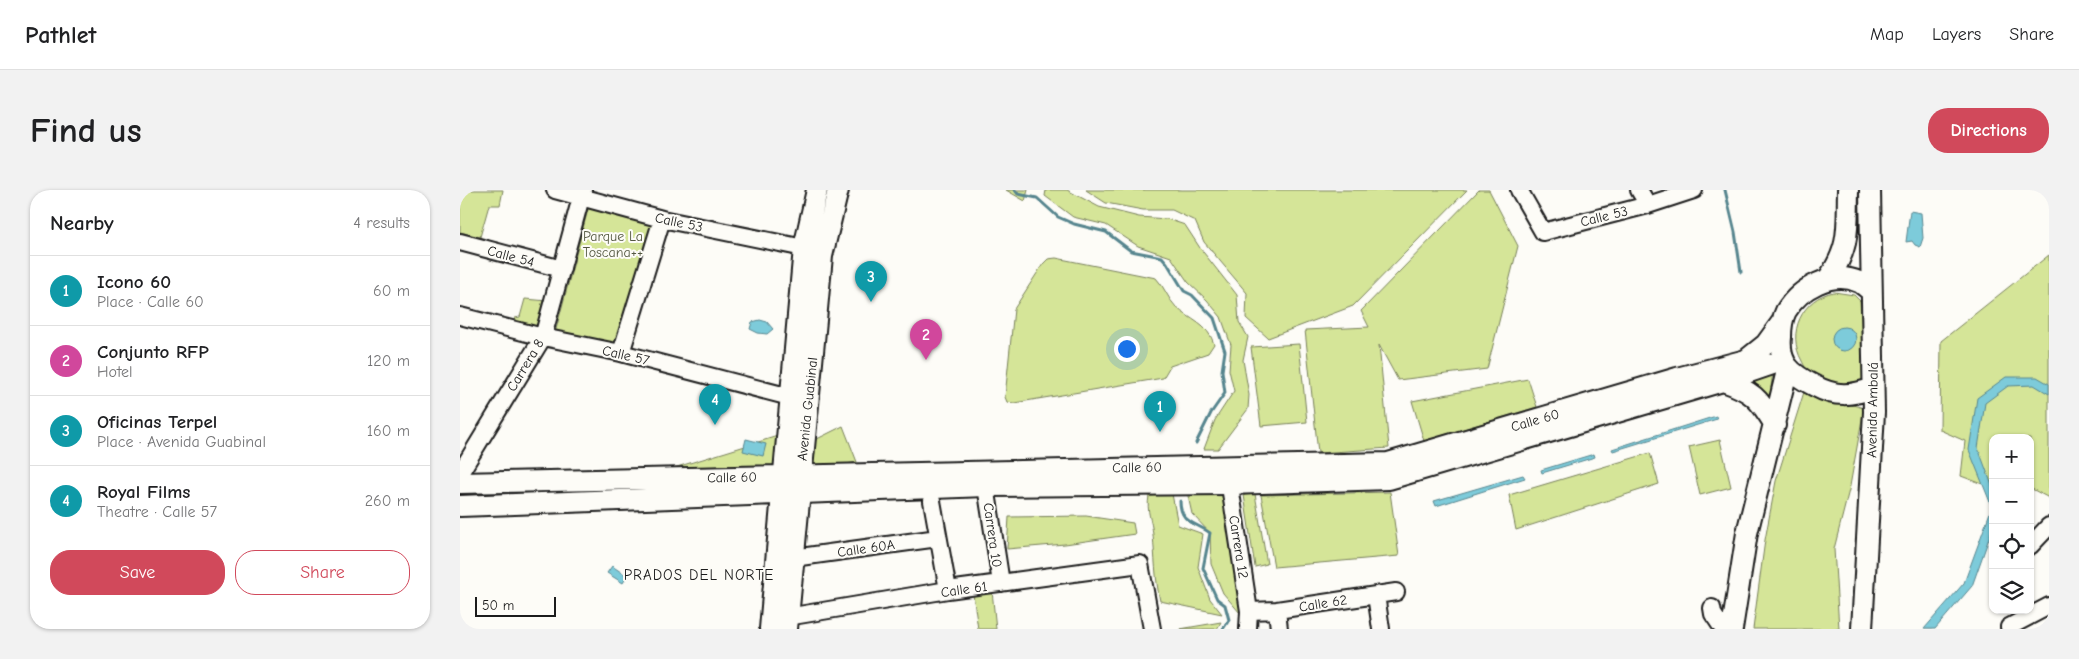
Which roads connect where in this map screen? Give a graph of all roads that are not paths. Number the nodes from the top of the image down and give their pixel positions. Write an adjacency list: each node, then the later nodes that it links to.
1 (555, 190): 9 (street, Calle 53)
2 (817, 190): 13 (main road, Avenida Guabinal)
3 (838, 190): 29 (main road, Avenida Guabinal)
4 (1639, 190): 10 (street)
5 (1694, 190): 10 (street, Calle 53)
6 (1848, 190): 15 (main road)
7 (1870, 190): 16 (main road, Avenida Ambalá)
8 (1525, 192): 10 (street, Calle 53)
9 (582, 193): 11 (street, Calle 53); 14 (street, Carrera 8)
10 (1648, 205)
11 (662, 219): 13 (street, Calle 53); 20 (street)
12 (460, 242): 14 (street, Calle 54)
13 (804, 248): 24 (main road, Avenida Guabinal)
14 (562, 269): 19 (street, Carrera 8)
15 (1828, 279): 16 (main road); 18 (main road)
16 (1871, 291): 23 (main road, Avenida Ambalá)
17 (460, 316): 19 (street, Calle 57)
18 (1782, 322): 21 (main road); 27 (main road, Calle 60)
19 (543, 337): 20 (street, Calle 57); 26 (street, Carrera 8)
20 (621, 352): 24 (street, Calle 57)
21 (1786, 363): 22 (main road, Calle 60); 23 (main road); 25 (main road)
22 (1723, 381): 25 (main road); 27 (main road, Calle 60)
23 (1874, 388): 55 (main road, Avenida Ambalá)
24 (790, 396): 29 (main road, Avenida Guabinal)
25 (1775, 425): 54 (main road)
26 (460, 473)
27 (1228, 475): 29 (main road, Calle 60); 30 (main road, Calle 60); 43 (street, Carrera 12)
28 (460, 483): 29 (main road, Calle 60)
29 (791, 484): 30 (main road, Calle 60); 32 (main road, Calle 60); 36 (main road, Avenida Guabinal); 48 (main road, Avenida Guabinal)
30 (986, 486): 37 (street, Carrera 10)
31 (932, 501): 34 (street)
32 (460, 506)
33 (2049, 526): 35 (street)
34 (938, 538): 36 (street, Calle 60A); 38 (street)
35 (2034, 542)
36 (793, 558): 46 (main road, Avenida Guabinal)
37 (1001, 583): 38 (street, Calle 61); 49 (street, Calle 61)
38 (948, 590): 46 (street, Calle 61)
39 (1396, 592): 40 (street, Calle 62)
40 (1376, 595): 44 (street, Calle 62); 52 (street)
41 (2049, 606): 47 (street)
42 (1712, 608): 53 (street)
43 (1249, 610): 44 (street, Calle 62); 50 (street, Carrera 12)
44 (1277, 610): 51 (street)
45 (2010, 614): 47 (street)
46 (787, 623)
47 (2009, 628)
48 (770, 629)
49 (1152, 629)
50 (1248, 629)
51 (1279, 629)
52 (1381, 629)
53 (1724, 629)
54 (1732, 629)
55 (1862, 629)

